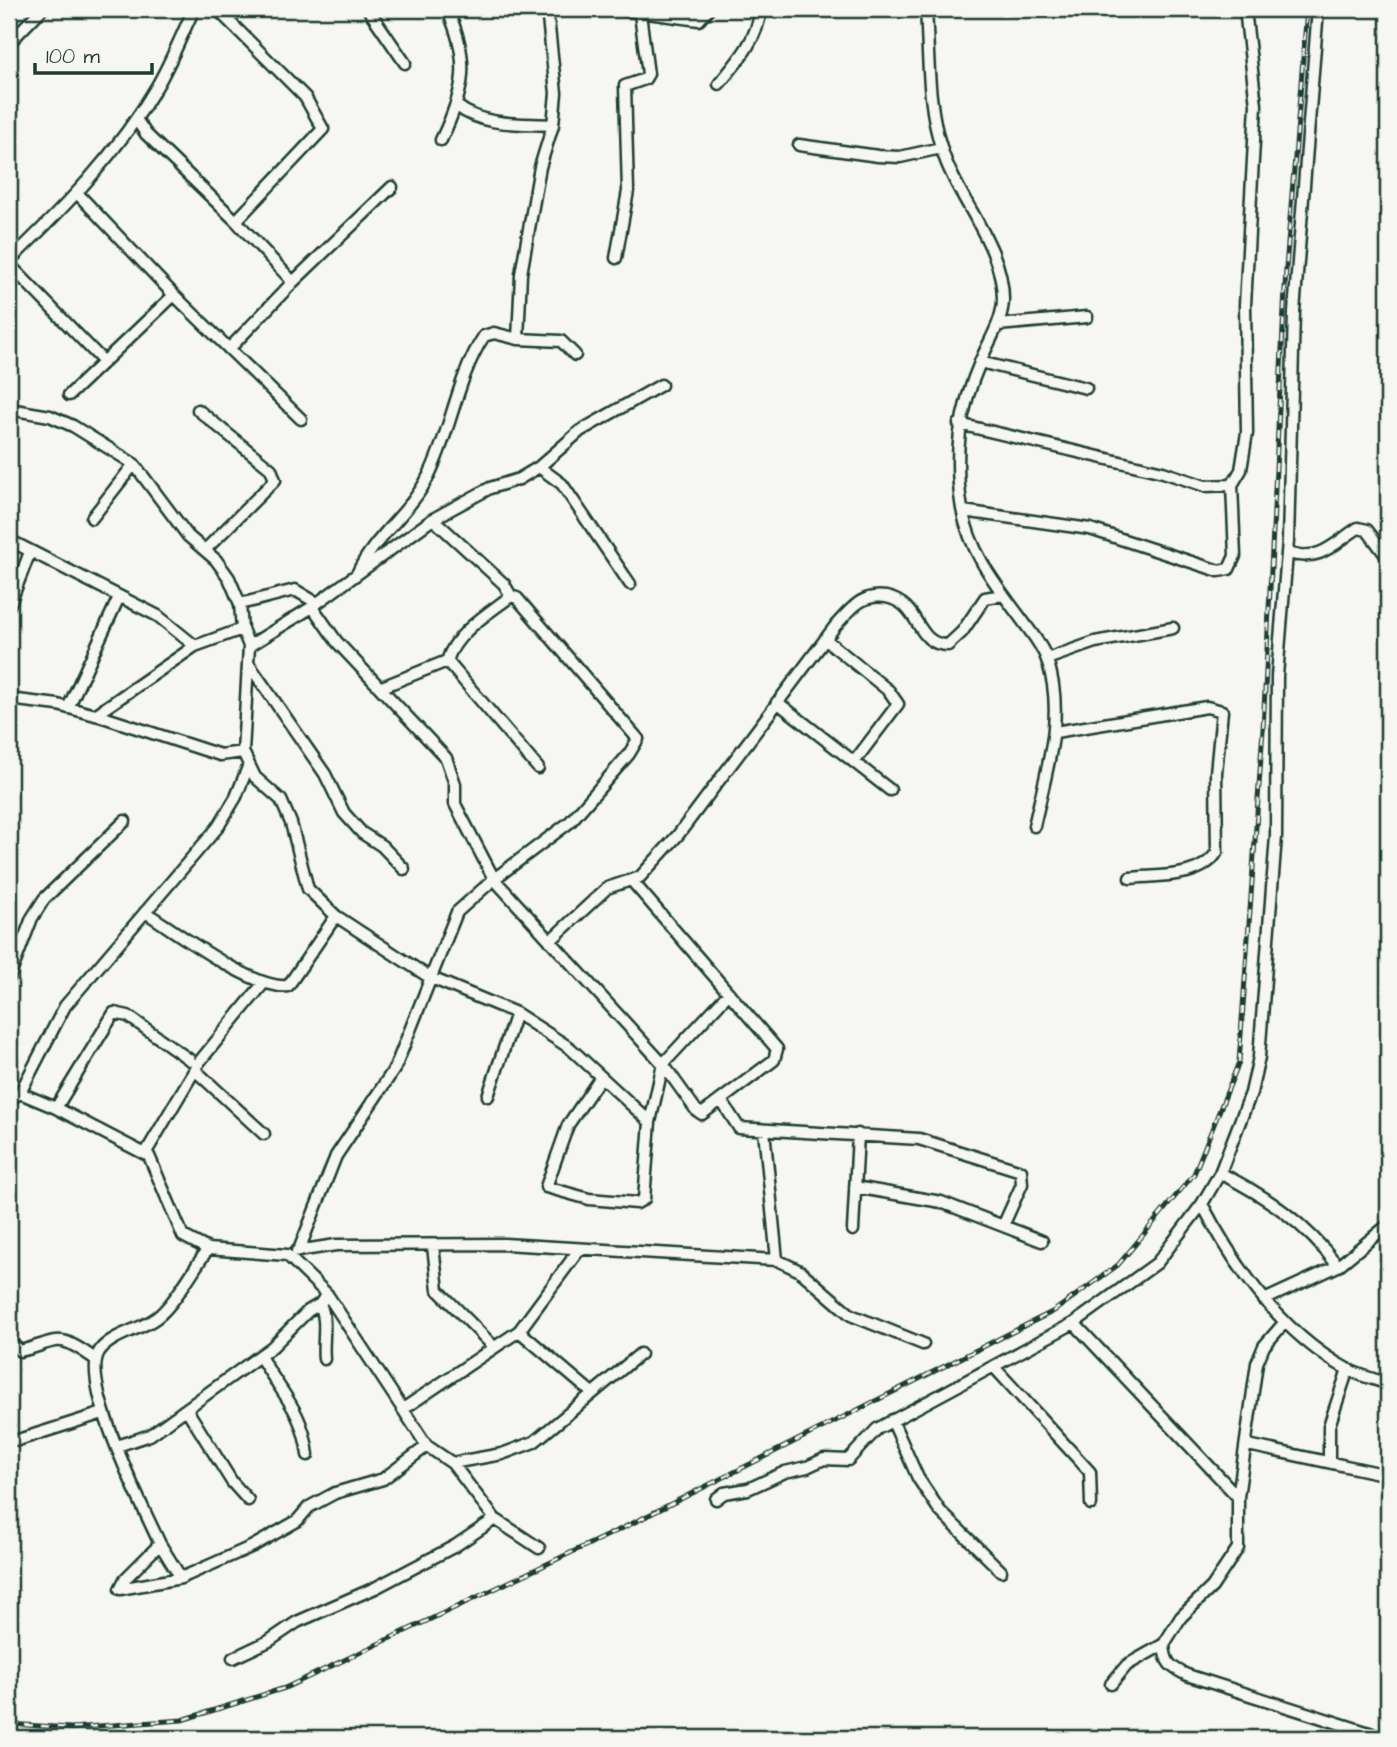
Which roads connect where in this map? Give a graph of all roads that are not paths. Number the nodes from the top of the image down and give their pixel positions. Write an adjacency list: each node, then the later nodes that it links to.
1 (42, 9): 15 (street)
2 (194, 9): 19 (street)
3 (217, 9): 26 (street)
4 (368, 9): 16 (street)
5 (449, 9): 6 (street); 18 (street)
6 (469, 9)
7 (547, 9): 20 (street)
8 (618, 9): 14 (street)
9 (709, 9): 14 (street)
10 (761, 9): 17 (street)
11 (926, 9): 23 (street)
12 (1245, 9): 47 (street)
13 (1318, 9): 54 (street)
14 (640, 14): 27 (street)
15 (9, 43)
16 (405, 63)
17 (719, 84)
18 (457, 106): 20 (street); 21 (street)
19 (136, 119): 25 (street); 26 (street)
20 (553, 125): 33 (street)
21 (441, 141)
22 (799, 145): 23 (street)
23 (941, 148): 32 (street)
24 (392, 187): 29 (street)
25 (78, 193): 28 (street); 30 (street)
26 (236, 220): 29 (street)
27 (615, 258)
28 (9, 262): 36 (street)
29 (293, 282): 34 (street)
30 (174, 295): 34 (street); 36 (street)
31 (1087, 317): 32 (street)
32 (998, 324): 37 (street)
33 (518, 339): 35 (street); 56 (street)
34 (229, 349): 43 (street)
35 (575, 355)
36 (104, 362): 40 (street)
37 (980, 362): 39 (street); 44 (street)
38 (661, 385): 46 (street)
39 (1086, 388)
40 (69, 395)
41 (9, 409): 45 (street)
42 (198, 411): 52 (street)
43 (301, 419)
44 (959, 424): 47 (street); 48 (street)
45 (134, 464): 49 (street); 52 (street)
46 (539, 467): 50 (street); 57 (street)
47 (1232, 485): 48 (street)
48 (962, 510): 58 (street)
49 (92, 518)
50 (433, 519): 56 (street); 59 (street)
51 (9, 540): 53 (street)
52 (205, 550): 61 (street)
53 (30, 552): 60 (street); 62 (street)
54 (1287, 553): 55 (street); 111 (street)
55 (1388, 558)
56 (357, 574): 63 (street)
57 (629, 584)
58 (1003, 595): 66 (street); 69 (street)
59 (510, 596): 70 (street); 87 (street)
60 (118, 597): 67 (street); 75 (street)
61 (240, 604): 63 (street); 65 (street)
62 (9, 606)
63 (313, 606): 68 (street); 72 (street)
64 (1174, 628): 69 (street)
65 (242, 629): 67 (street); 68 (street)
66 (825, 639): 74 (street); 79 (street)
67 (195, 646): 76 (street)
68 (249, 646): 71 (street)
69 (1047, 659): 77 (street)
70 (447, 661): 72 (street); 81 (street)
71 (248, 662): 78 (street); 85 (street)
72 (382, 687): 87 (street)
73 (9, 699): 75 (street)
74 (778, 702): 79 (street); 88 (street)
75 (68, 708): 76 (street)
76 (95, 715): 78 (street)
77 (1055, 732): 84 (street); 86 (street)
78 (243, 752): 80 (street)
79 (854, 762): 82 (street)
80 (248, 767): 89 (street); 90 (street)
81 (538, 768)
82 (890, 790)
83 (125, 821): 93 (street)
84 (1034, 826)
85 (404, 869)
86 (1130, 878)
87 (494, 879): 91 (street); 92 (street)
88 (632, 881): 91 (street); 95 (street)
89 (145, 912): 94 (street); 101 (street)
90 (336, 916): 92 (street); 94 (street)
91 (550, 941): 98 (street)
92 (429, 976): 96 (street); 120 (street)
93 (9, 978)
94 (264, 984): 99 (street)
95 (729, 993): 98 (street); 104 (street)
96 (516, 1013): 100 (street); 102 (street)
97 (191, 1060): 105 (street)
98 (663, 1064): 104 (street); 106 (street)
99 (196, 1071): 108 (street); 110 (street)
100 (600, 1078): 106 (street); 106 (street)
101 (20, 1093): 103 (street); 105 (street)
102 (488, 1096)
103 (9, 1100)
104 (721, 1100): 107 (street)
105 (56, 1108): 110 (street)
106 (650, 1122)
107 (764, 1130): 109 (street); 123 (street)
108 (264, 1134)
109 (858, 1134): 112 (street); 115 (street)
110 (145, 1154): 119 (street)
111 (1220, 1173): 113 (street); 124 (street)
112 (855, 1187): 115 (street); 116 (street)
113 (1202, 1204): 126 (street); 128 (street)
114 (1388, 1224): 124 (street)
115 (1003, 1226): 117 (street)
116 (853, 1230)
117 (1042, 1241)
118 (433, 1246): 120 (street); 121 (street); 133 (street)
119 (208, 1249): 122 (street); 136 (street)
120 (299, 1250): 122 (street)
121 (579, 1250): 123 (street); 130 (street)
122 (287, 1255): 125 (street)
123 (776, 1261): 132 (street)
124 (1338, 1266): 126 (street)
125 (327, 1294): 127 (street); 142 (street)
126 (1264, 1300): 129 (street)
127 (320, 1304): 135 (street); 137 (street)
128 (1074, 1323): 138 (street); 154 (street)
129 (1284, 1323): 139 (street); 147 (street)
130 (519, 1331): 133 (street); 141 (street)
131 (9, 1341): 136 (street)
132 (923, 1344)
133 (493, 1346): 142 (street)
134 (640, 1354): 141 (street)
135 (260, 1356): 143 (street); 150 (street)
136 (95, 1359): 144 (street)
137 (324, 1359)
138 (994, 1367): 145 (street); 157 (street)
139 (1348, 1369): 140 (street); 151 (street)
140 (1388, 1384)
141 (592, 1393): 152 (street)
142 (403, 1409): 149 (street)
143 (183, 1411): 148 (street); 156 (street)
144 (103, 1413): 146 (street); 148 (street)
145 (892, 1420): 155 (street); 161 (street)
146 (18, 1440)
147 (1248, 1445): 151 (street); 154 (street)
148 (117, 1446): 159 (street)
149 (427, 1446): 152 (street); 162 (street)
150 (308, 1455)
151 (1329, 1460): 153 (street)
152 (452, 1463): 158 (street)
153 (1388, 1475)
154 (1238, 1497): 163 (street)
155 (716, 1499)
156 (248, 1500)
157 (1091, 1504)
158 (495, 1520): 160 (street); 164 (street)
159 (160, 1544): 162 (street); 162 (street)
160 (540, 1548)
161 (1001, 1571)
162 (181, 1578)
163 (1164, 1644): 165 (street); 166 (street)
164 (233, 1658)
165 (1111, 1684)
166 (1385, 1738)

